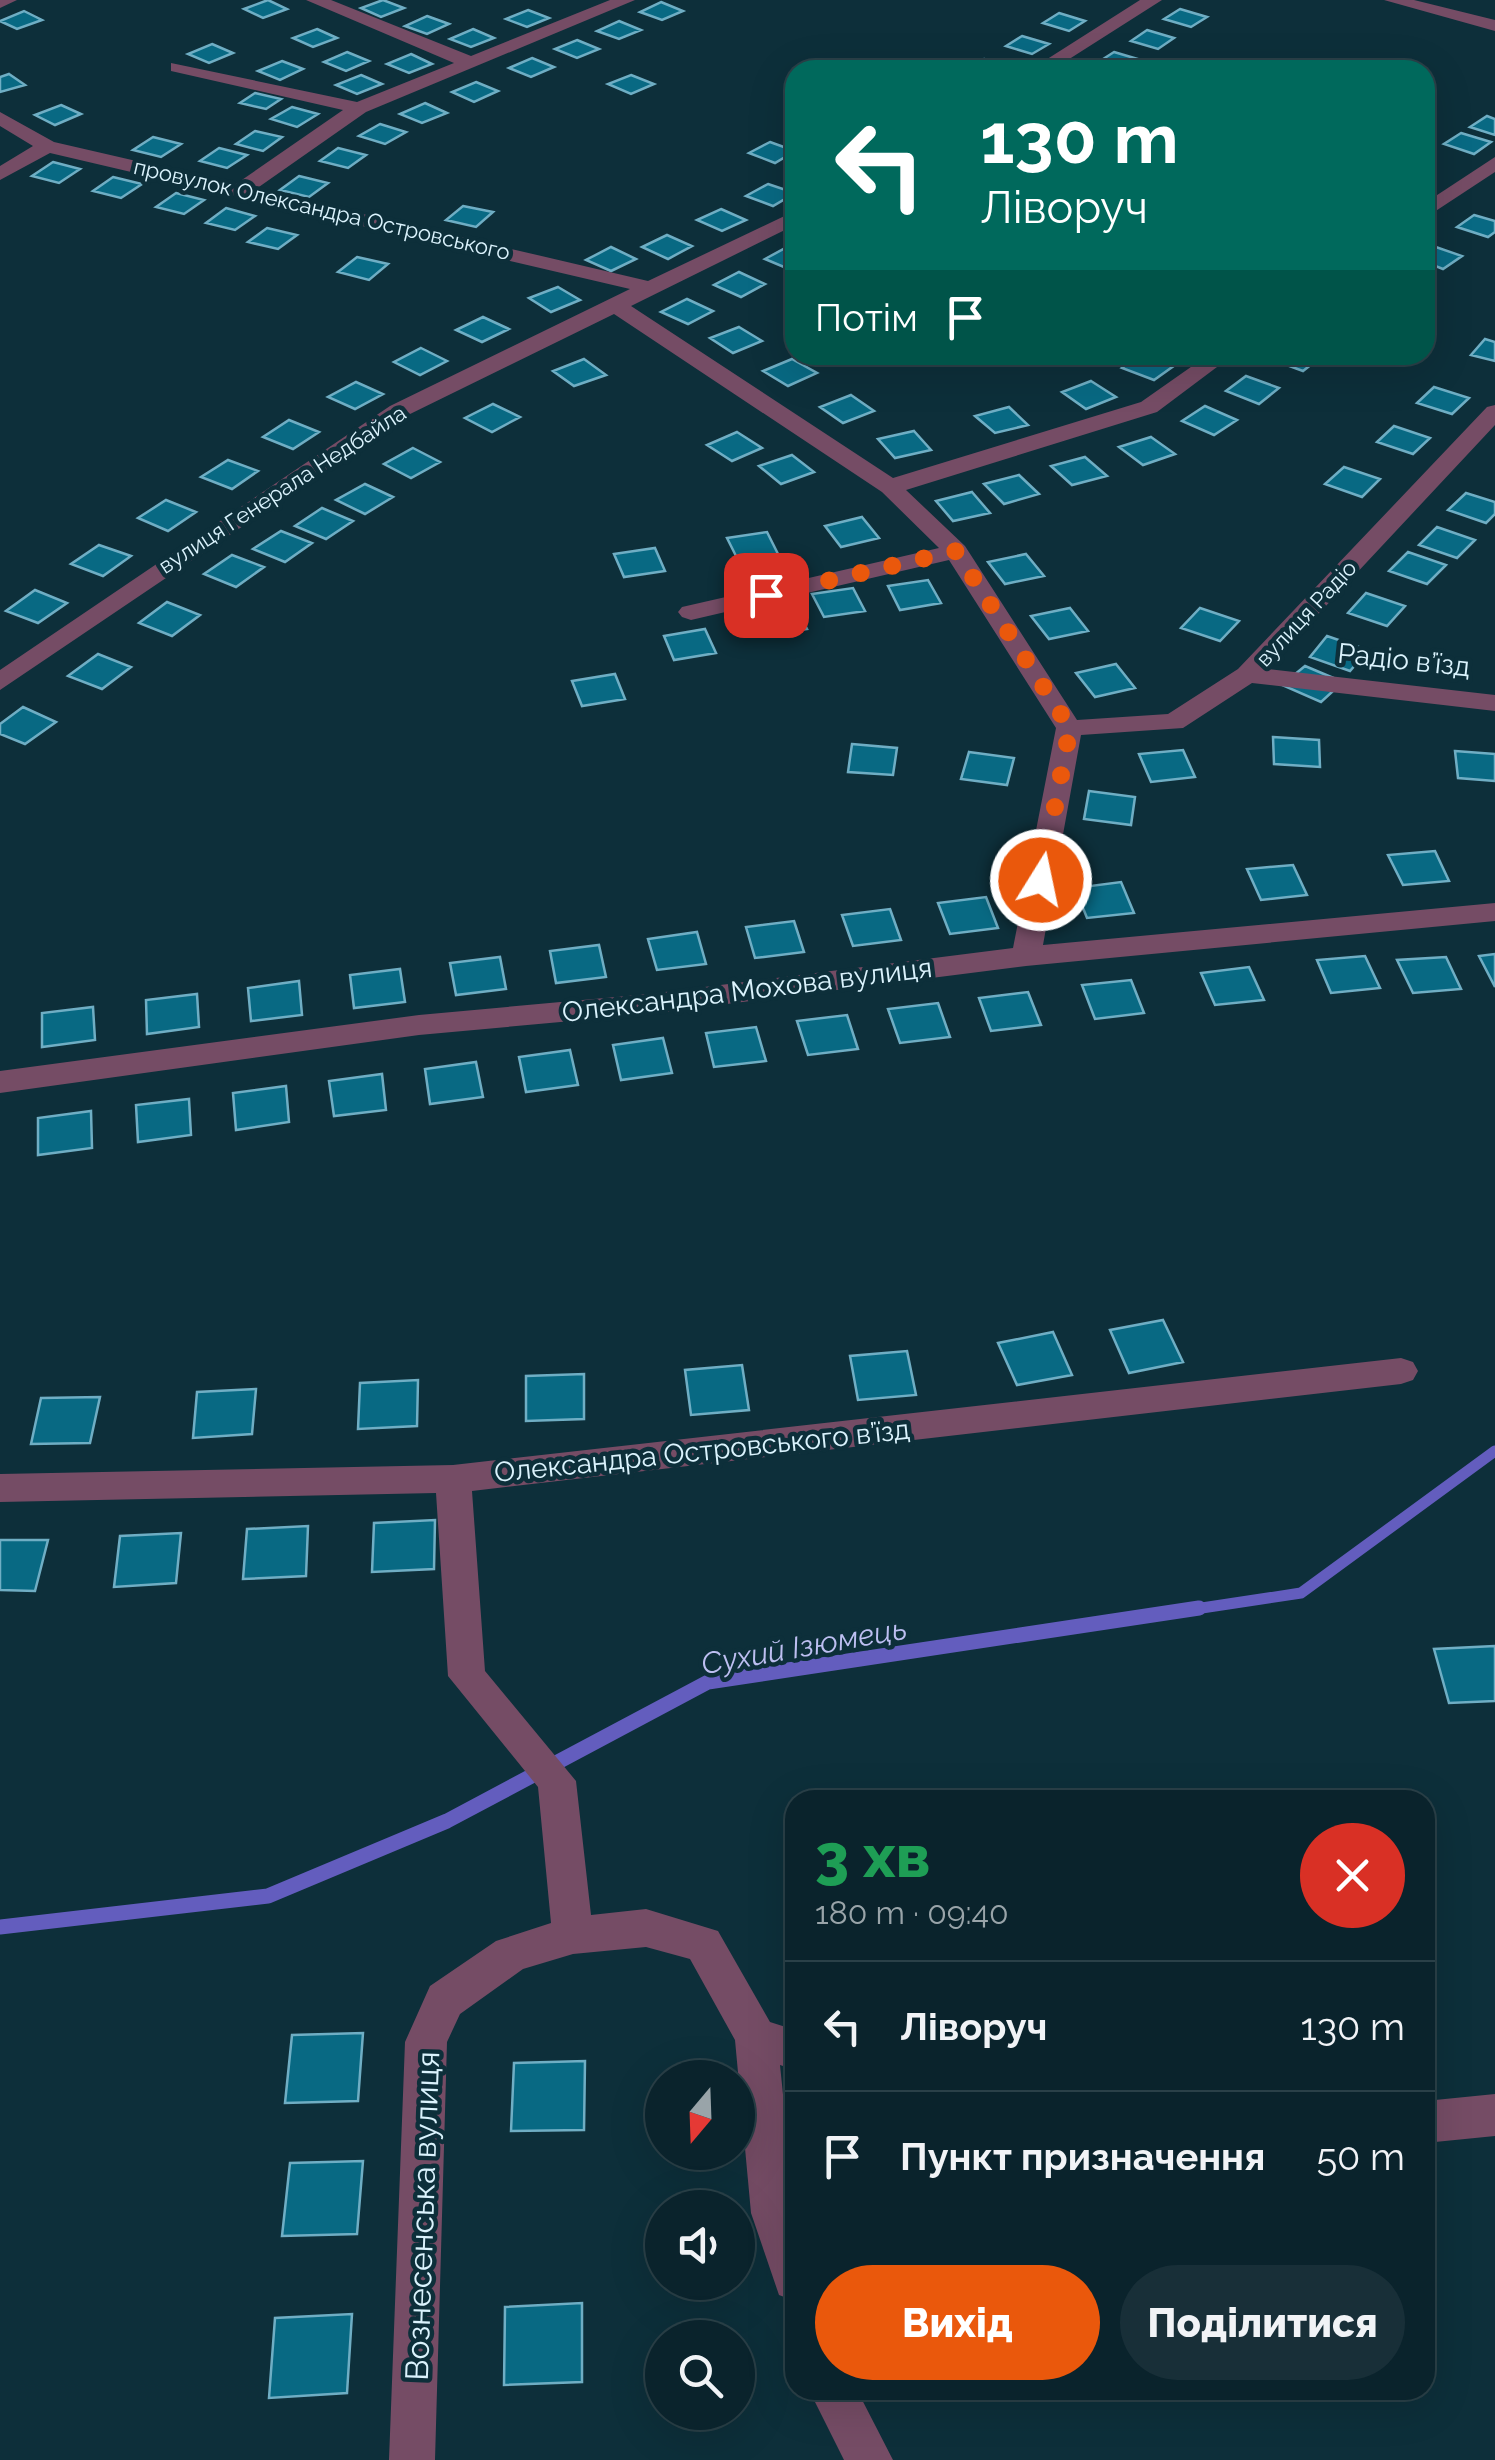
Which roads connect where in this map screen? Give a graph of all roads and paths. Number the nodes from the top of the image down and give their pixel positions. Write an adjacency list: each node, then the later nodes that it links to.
1 (8, 0): 6 (street)
2 (315, 0): 9 (street)
3 (626, 0): 9 (street)
4 (1154, 0): 8 (street)
5 (1392, 0): 7 (street)
6 (0, 3)
7 (1495, 26)
8 (1055, 60)
9 (470, 64): 11 (street)
10 (178, 67): 11 (street)
11 (358, 108): 16 (street)
12 (0, 118): 13 (street, провулок Олександра Островського)
13 (48, 146): 15 (street); 16 (street, провулок Олександра Островського)
14 (1494, 166): 17 (street)
15 (0, 174)
16 (243, 189): 19 (street, провулок Олександра Островського)
17 (1435, 205)
18 (785, 222): 19 (street, вулиця Генерала Недбайла)
19 (650, 288): 20 (street, вулиця Генерала Недбайла)
20 (615, 305): 23 (street); 27 (street, вулиця Генерала Недбайла)
21 (1202, 365): 23 (street)
22 (1495, 412): 26 (street, вулиця Радіо)
23 (890, 487): 24 (street)
24 (956, 551): 25 (street); 29 (street)
25 (691, 612)
26 (1247, 676): 28 (street, Радіо в’їзд); 29 (street, вулиця Радіо)
27 (0, 682)
28 (1495, 703)
29 (1070, 728): 31 (street)
30 (1495, 912): 31 (street, Олександра Мохова вулиця)
31 (1026, 956): 32 (street, Олександра Мохова вулиця)
32 (0, 1082): 33 (street)
33 (0, 1097)
34 (1401, 1371): 35 (street, Олександра Островського в’їзд)
35 (453, 1479): 36 (street, Олександра Островського в’їзд); 37 (street)
36 (0, 1488)
37 (573, 1935): 38 (street, Вознесенська вулиця); 45 (street, Вознесенська вулиця)
38 (775, 2043): 42 (street)
39 (1495, 2115): 40 (street)
40 (1435, 2121)
41 (785, 2188): 42 (street)
42 (773, 2213): 43 (street)
43 (785, 2250)
44 (837, 2400): 46 (street)
45 (412, 2460)
46 (870, 2460)

